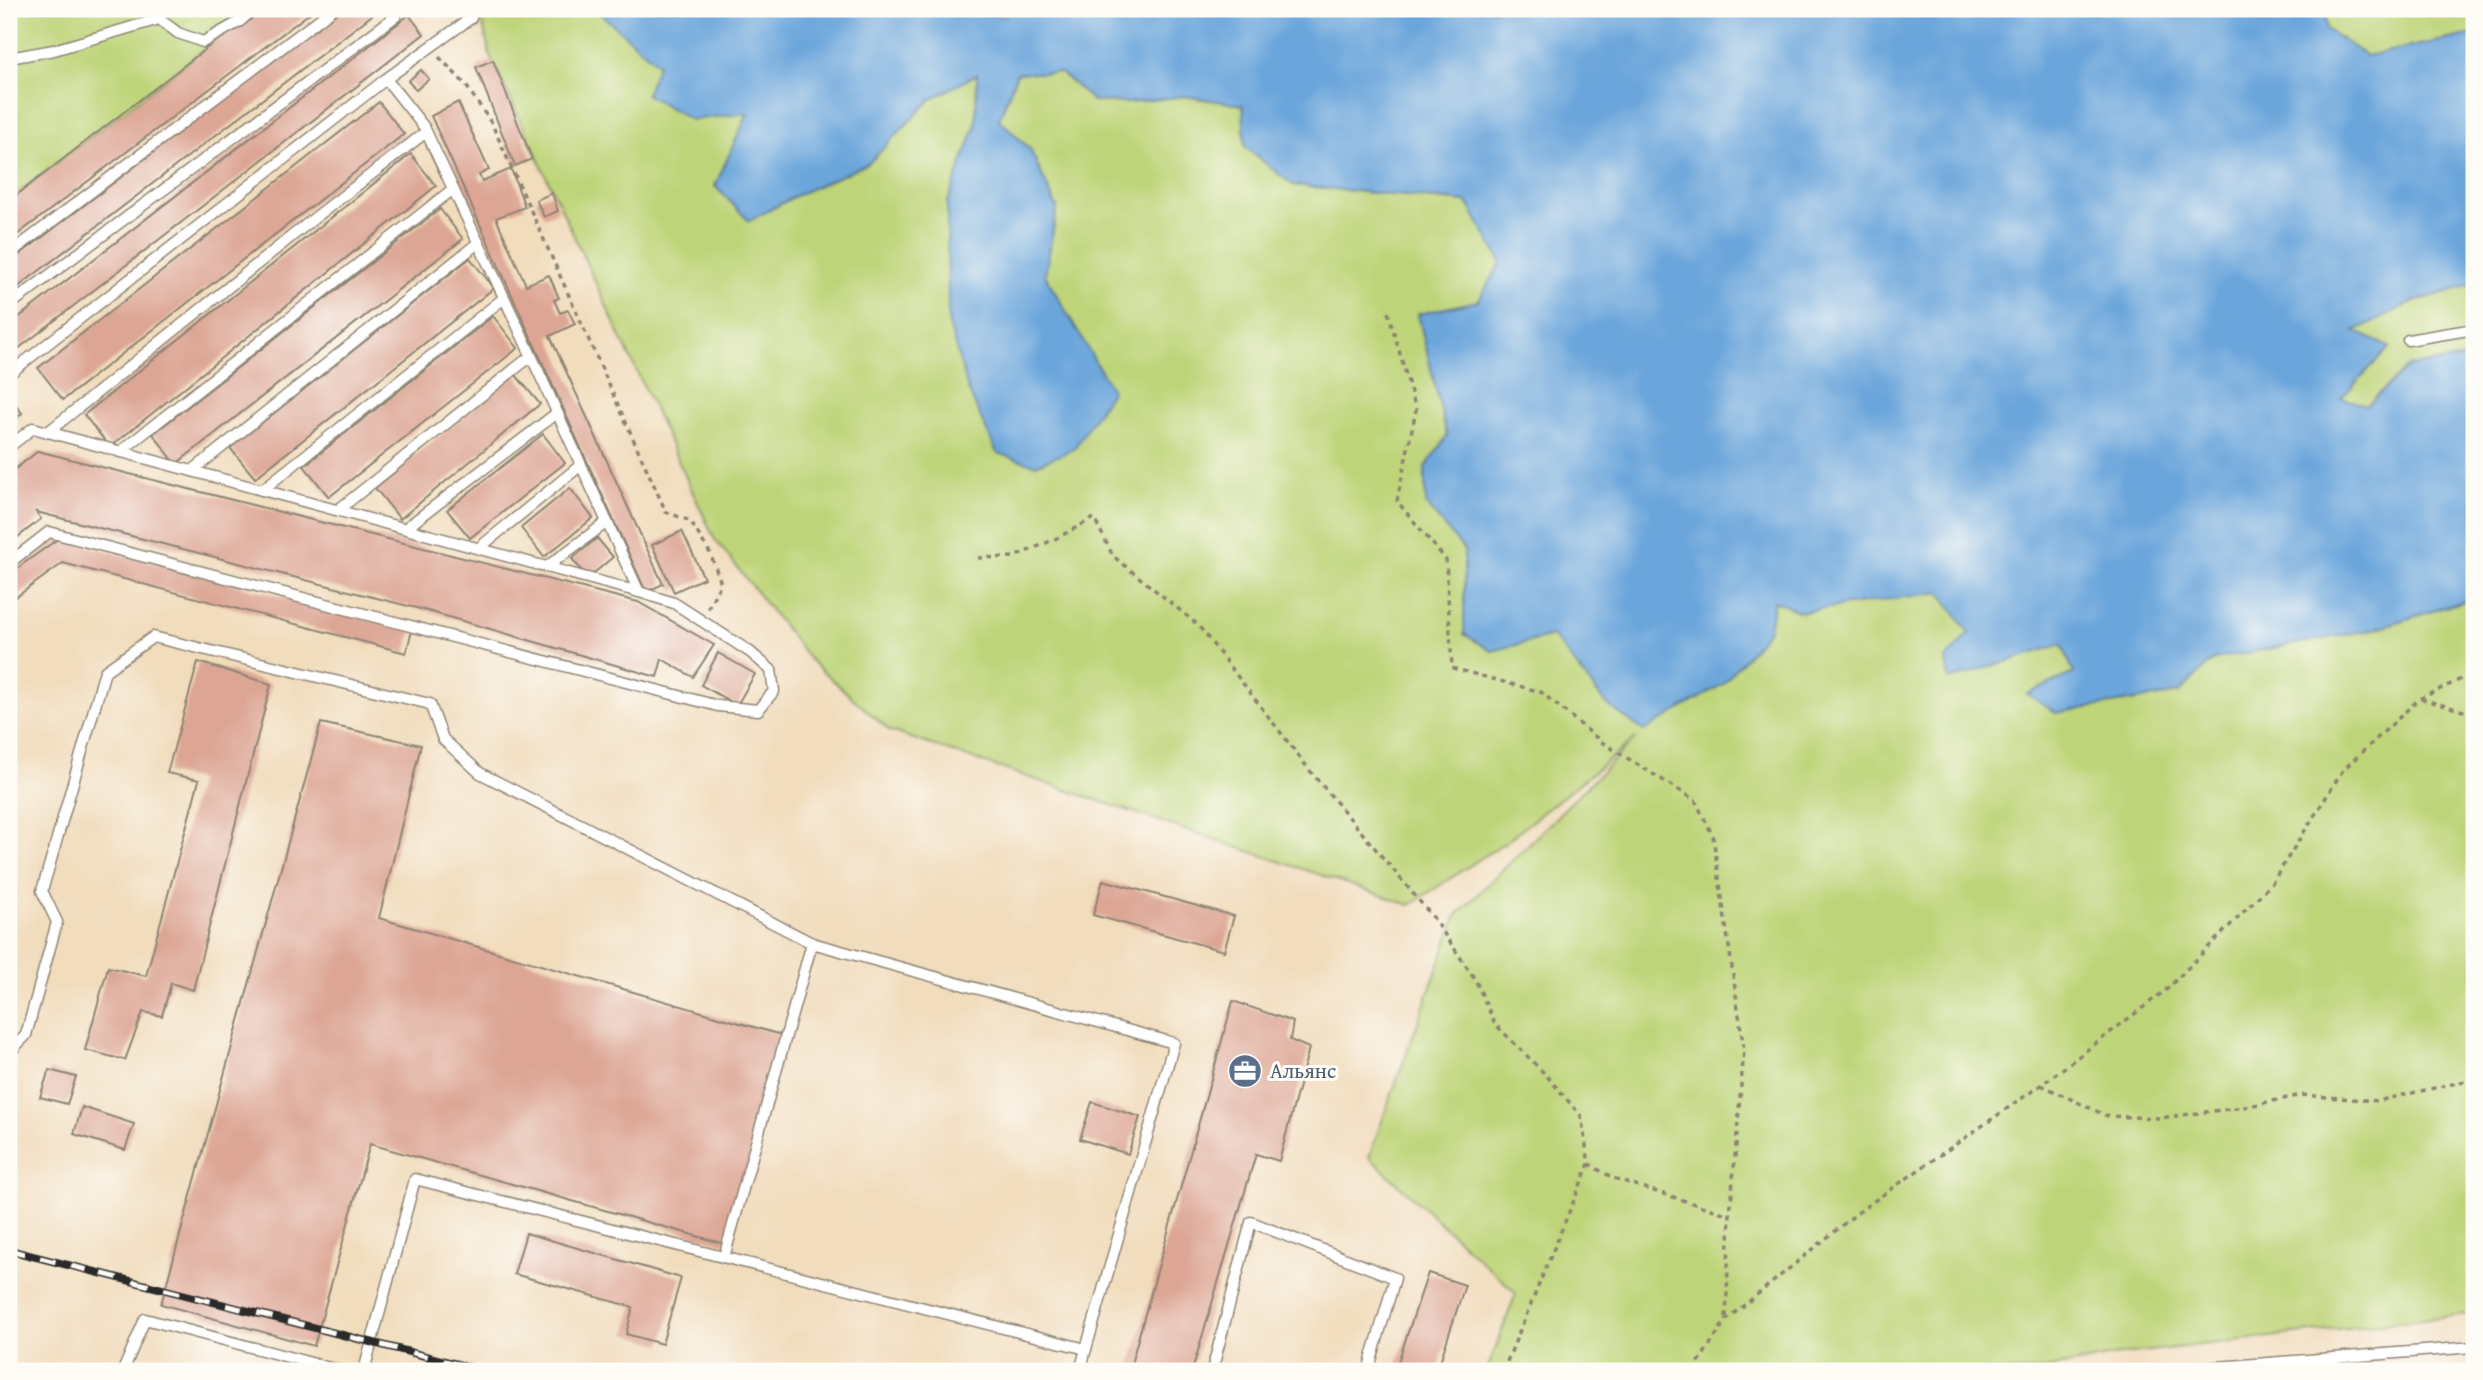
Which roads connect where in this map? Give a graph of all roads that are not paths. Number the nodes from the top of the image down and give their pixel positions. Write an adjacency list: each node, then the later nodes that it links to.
1 (254, 9): 5 (lane)
2 (333, 9): 10 (lane)
3 (396, 16): 12 (lane)
4 (471, 18): 6 (lane)
5 (9, 58)
6 (386, 79): 7 (lane); 16 (lane)
7 (426, 132): 8 (lane); 18 (lane)
8 (453, 190): 9 (lane); 20 (lane)
9 (478, 243): 11 (lane); 22 (lane)
10 (9, 254)
11 (505, 298): 15 (lane); 23 (lane)
12 (9, 301)
13 (2474, 329): 14 (lane)
14 (2407, 340)
15 (531, 356): 17 (lane); 24 (lane)
16 (9, 374)
17 (557, 413): 21 (lane); 26 (lane)
18 (48, 432): 19 (lane); 20 (lane)
19 (9, 447)
20 (120, 452): 22 (lane)
21 (581, 465): 25 (lane); 27 (lane)
22 (192, 471): 23 (lane)
23 (262, 490): 24 (lane)
24 (338, 510): 26 (lane)
25 (607, 522): 29 (lane); 30 (lane)
26 (406, 528): 27 (lane)
27 (479, 548): 29 (lane)
28 (9, 563): 30 (lane)
29 (548, 566): 30 (lane)
30 (639, 592)
31 (812, 943): 32 (lane); 33 (lane); 35 (lane)
32 (9, 1053)
33 (724, 1257): 35 (lane); 38 (lane)
34 (2474, 1347): 42 (lane)
35 (1086, 1349): 39 (lane)
36 (123, 1371): 37 (lane)
37 (341, 1371)
38 (364, 1371)
39 (1080, 1371)
40 (1212, 1371): 41 (lane)
41 (1368, 1371)
42 (2166, 1371)

